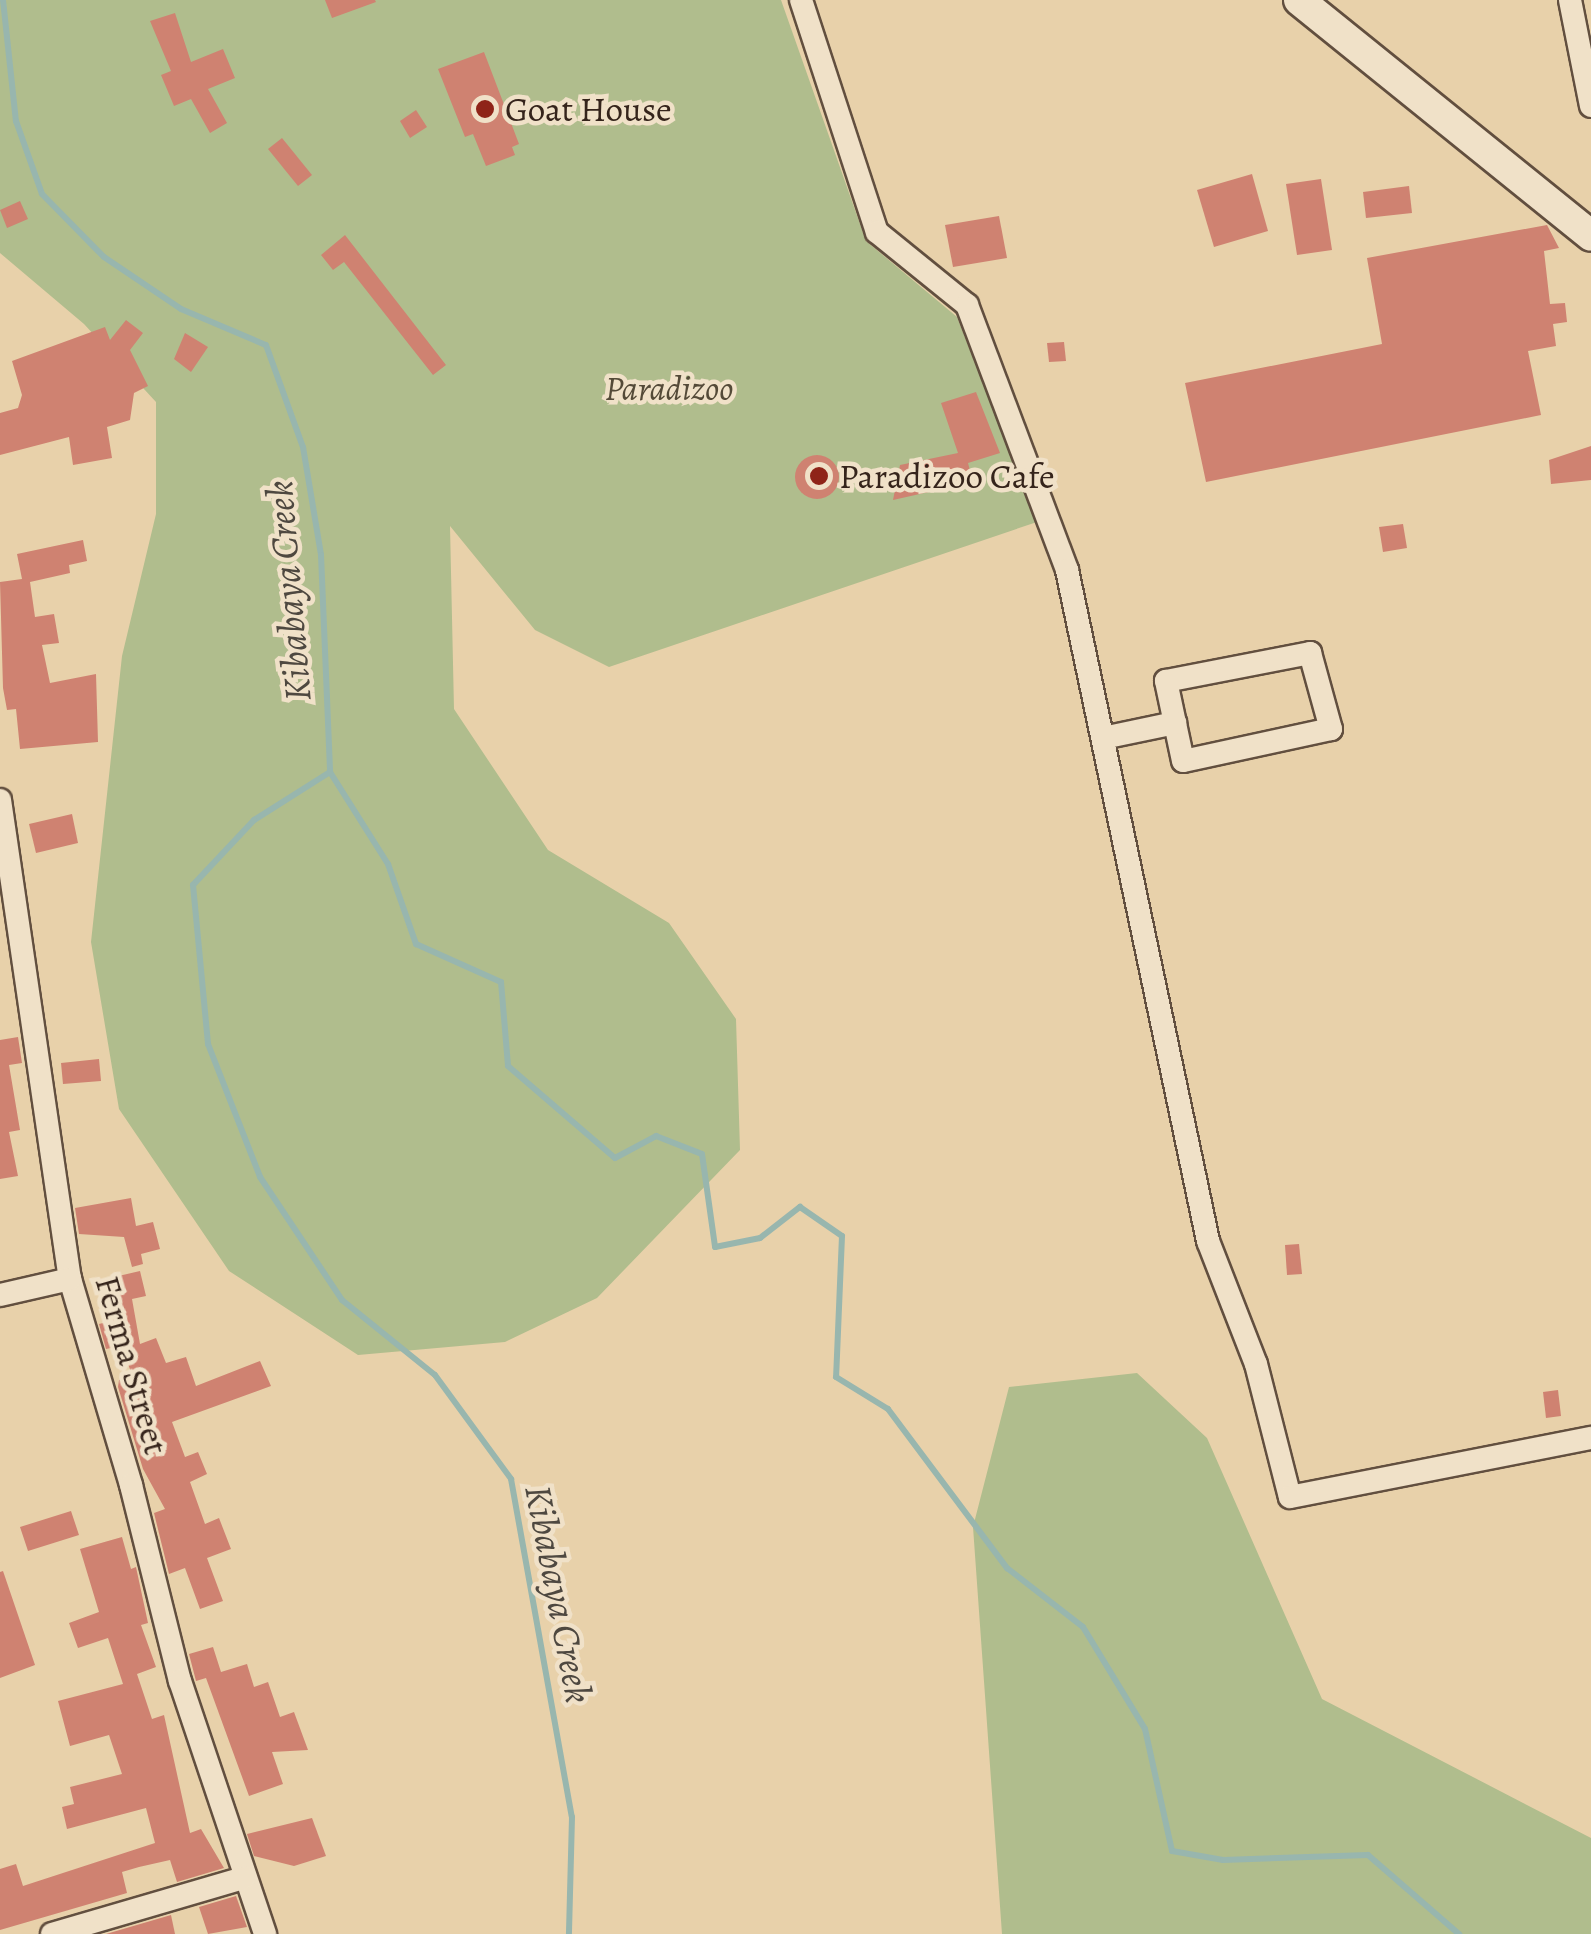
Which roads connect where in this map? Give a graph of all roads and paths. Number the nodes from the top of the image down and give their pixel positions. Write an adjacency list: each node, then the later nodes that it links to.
1 (801, 0): 7 (street)
2 (1299, 0): 5 (main road)
3 (1570, 0): 4 (street)
4 (1591, 106)
5 (1591, 236)
6 (1175, 723): 6 (street); 7 (street)
7 (1103, 738): 11 (street)
8 (0, 800): 9 (street, Ferma Street)
9 (70, 1279): 10 (street); 12 (street, Ferma Street)
10 (0, 1295)
11 (1591, 1438)
12 (244, 1878): 13 (street); 14 (street, Ferma Street)
13 (52, 1934)
14 (264, 1934)

